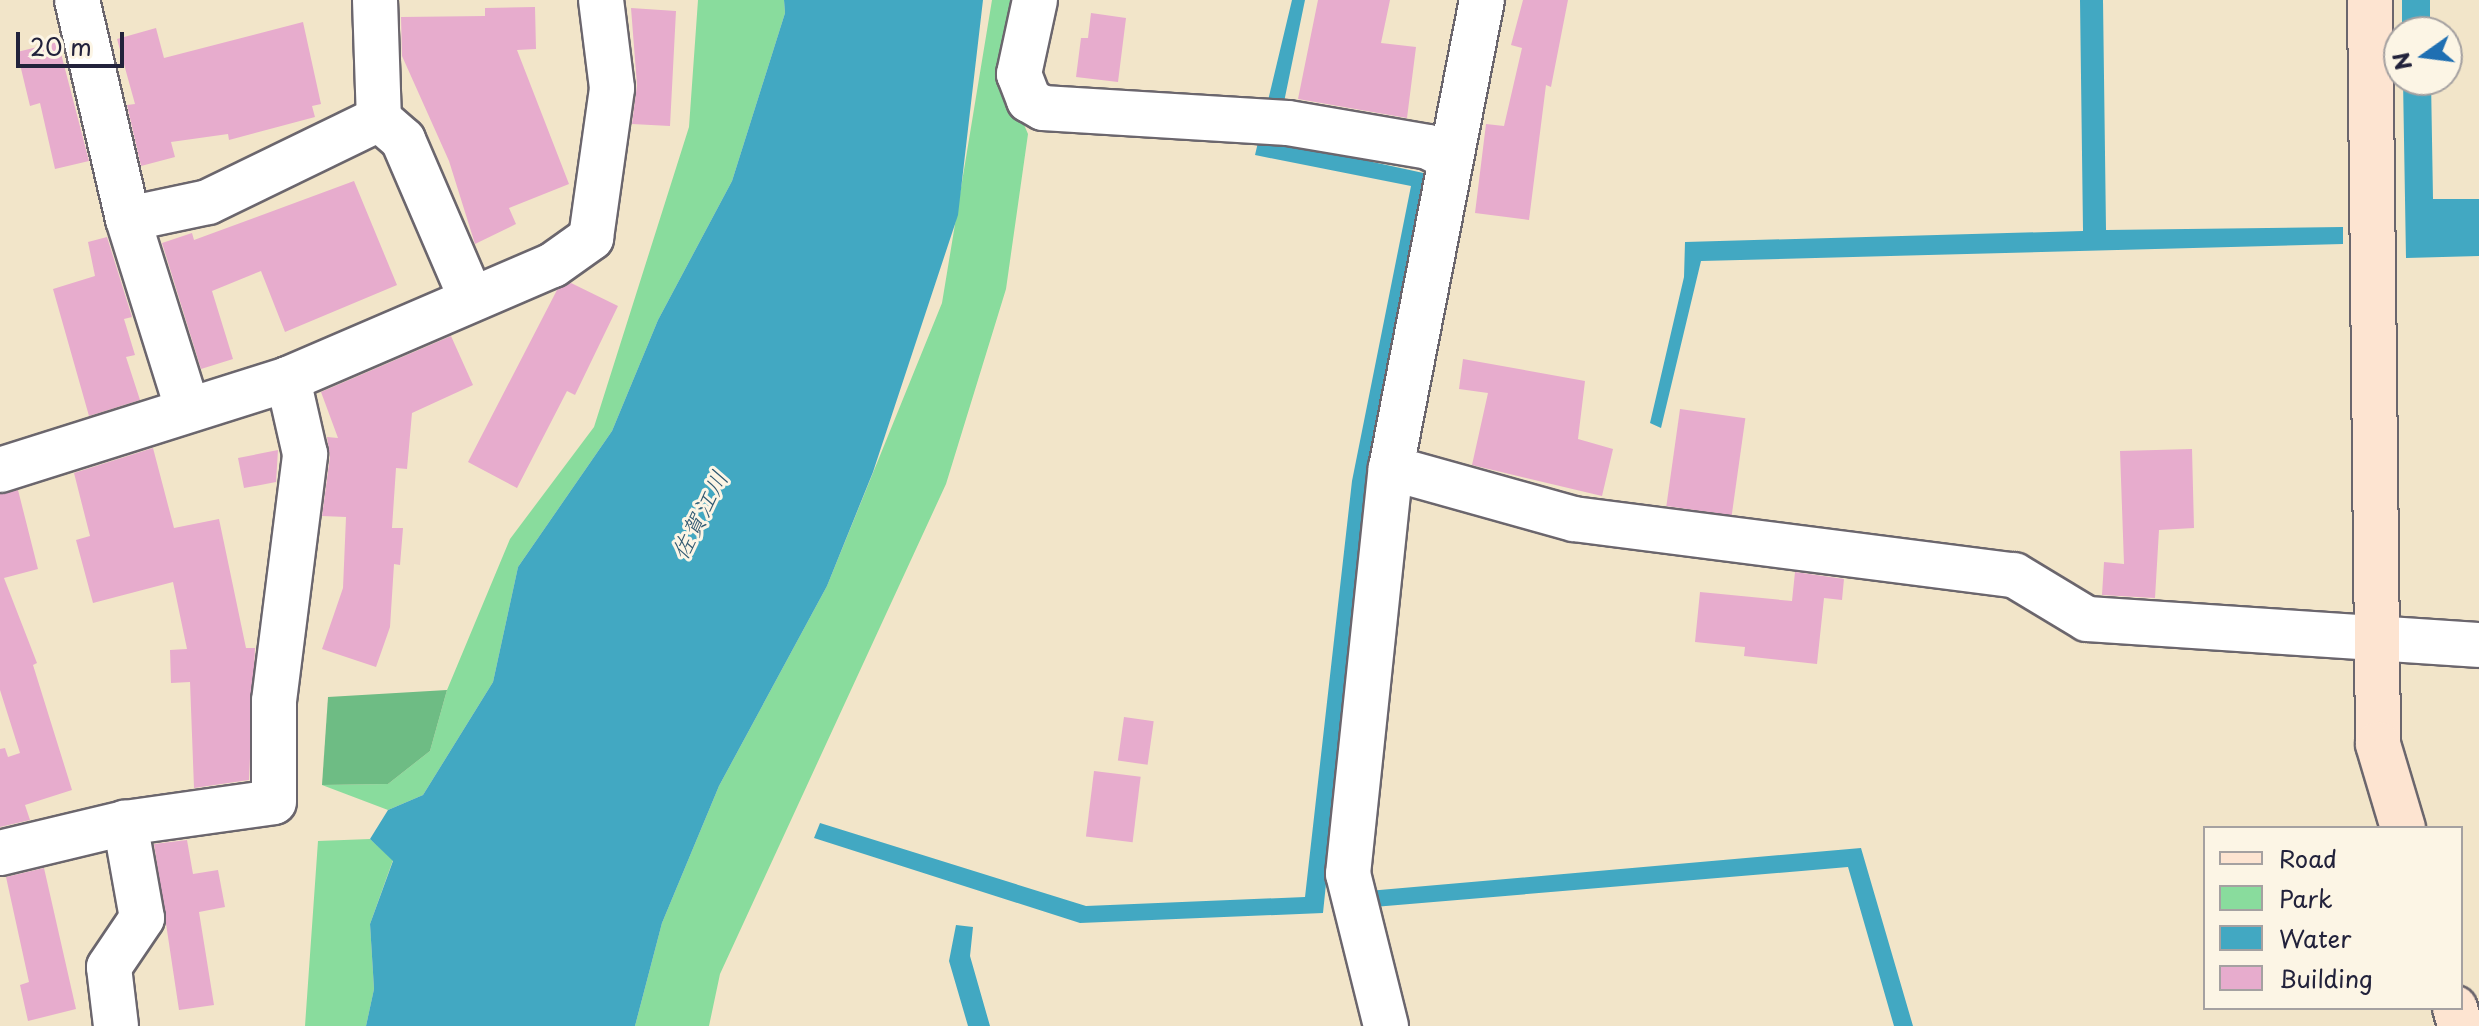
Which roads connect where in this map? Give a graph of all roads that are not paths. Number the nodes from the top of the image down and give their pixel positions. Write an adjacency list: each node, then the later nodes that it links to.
1 (77, 0): 9 (street)
2 (375, 0): 7 (street)
3 (601, 0): 10 (street)
4 (1035, 0): 8 (street)
5 (1482, 0): 8 (street)
6 (2370, 0): 15 (street)
7 (379, 119): 9 (street); 10 (street)
8 (1450, 158): 13 (street)
9 (128, 219): 12 (street)
10 (471, 298): 11 (street)
11 (288, 379): 12 (street); 17 (street)
12 (188, 410): 14 (street)
13 (1391, 468): 15 (street); 21 (street)
14 (0, 470)
15 (2377, 636): 16 (street); 18 (street)
16 (2479, 645)
17 (125, 823): 19 (street); 20 (street)
18 (2402, 826)
19 (0, 853)
20 (116, 1026)
21 (1386, 1026)

